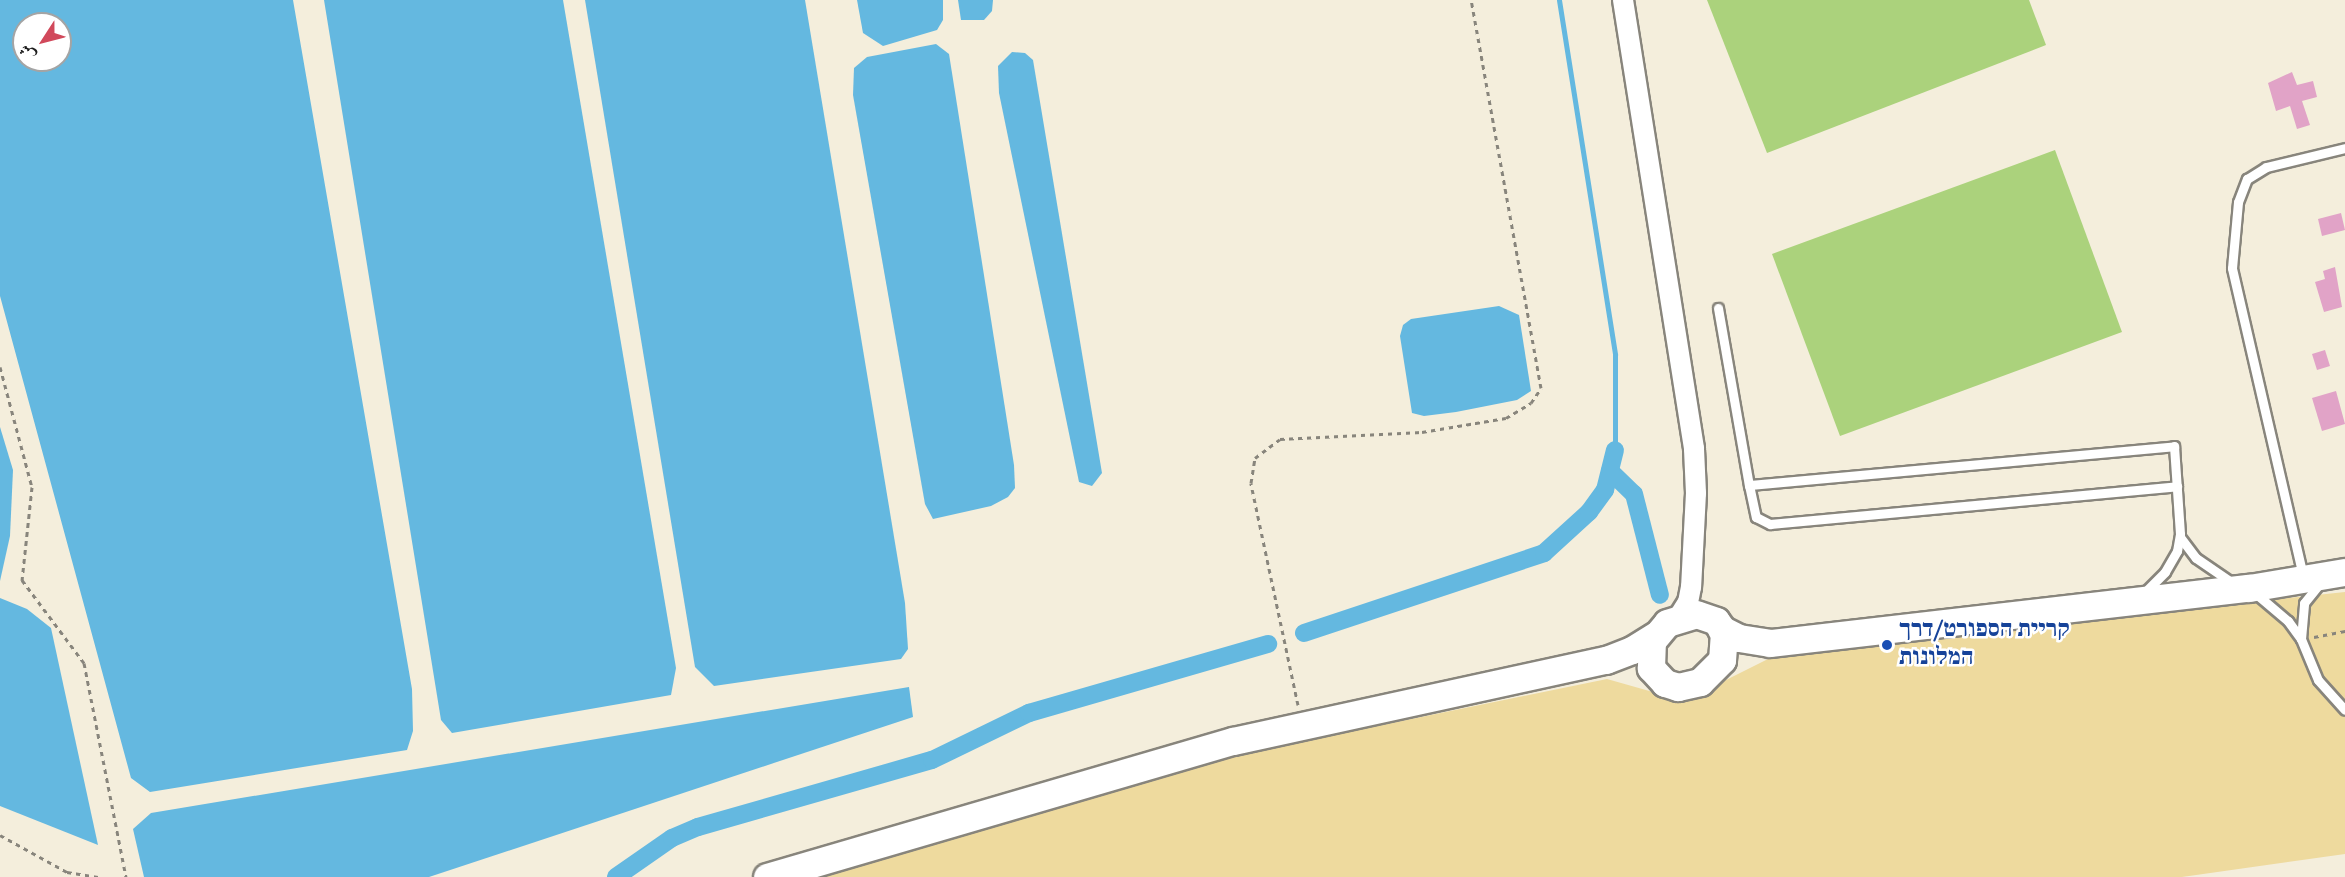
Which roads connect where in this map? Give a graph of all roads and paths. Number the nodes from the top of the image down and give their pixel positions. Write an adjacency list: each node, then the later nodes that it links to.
1 (1471, 0): 21 (path)
2 (1623, 0): 12 (street)
3 (2345, 148): 9 (lane)
4 (1718, 308): 6 (lane)
5 (0, 367): 24 (path)
6 (1749, 485): 7 (lane); 7 (lane)
7 (2176, 486): 8 (lane)
8 (2180, 534): 10 (lane); 11 (lane)
9 (2325, 575): 10 (street); 15 (lane)
10 (2245, 589): 11 (street); 15 (lane)
11 (2128, 602): 16 (street)
12 (1701, 621): 14 (street); 16 (street); 18 (street)
13 (2345, 631): 15 (path)
14 (1656, 635): 17 (street); 19 (street)
15 (2301, 639): 20 (lane)
16 (1770, 643): 18 (street)
17 (1588, 664): 19 (street); 21 (street)
18 (1713, 672): 19 (street)
19 (1659, 679)
20 (2345, 710)
21 (1302, 724): 25 (street)
22 (0, 835): 23 (path)
23 (100, 877)
24 (126, 877)
25 (767, 877)

